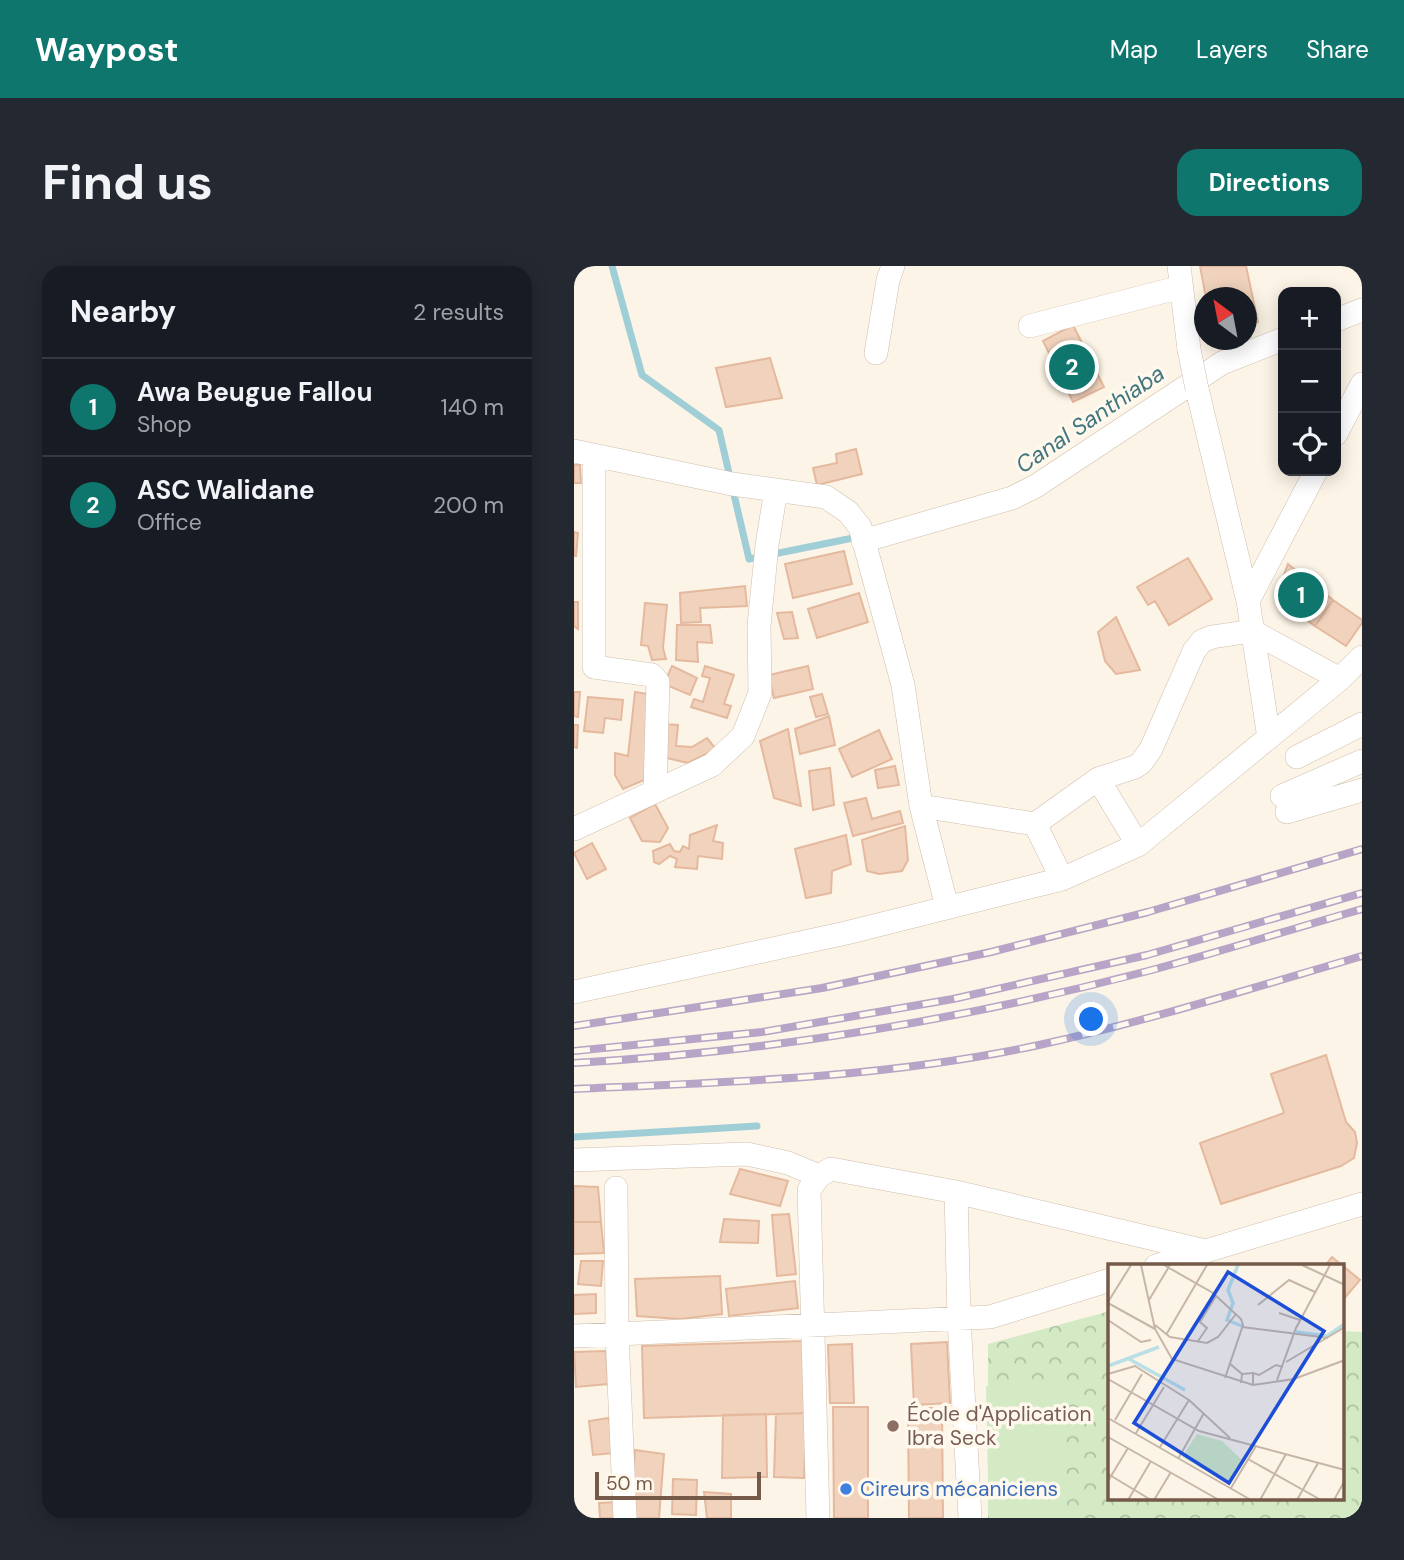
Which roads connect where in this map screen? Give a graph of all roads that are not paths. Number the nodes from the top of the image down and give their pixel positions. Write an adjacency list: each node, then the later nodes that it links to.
1 (893, 266): 7 (street)
2 (1180, 276): 5 (street); 14 (street, bridge)
3 (1362, 310): 4 (street)
4 (1341, 318)
5 (1030, 326)
6 (1278, 341): 13 (street)
7 (876, 353)
8 (1362, 384): 9 (street)
9 (1341, 424)
10 (584, 453): 12 (street); 22 (street)
11 (1313, 476): 14 (street)
12 (776, 490): 13 (street); 22 (street)
13 (863, 541): 26 (street)
14 (1248, 601): 15 (street)
15 (1252, 631): 16 (street); 18 (street); 21 (street)
16 (1356, 668): 18 (street)
17 (1362, 724): 19 (street)
18 (1269, 738): 29 (street)
19 (1297, 757)
20 (1362, 761): 24 (street)
21 (1098, 779): 27 (street); 29 (street)
22 (655, 790): 28 (street)
23 (1362, 790): 24 (street)
24 (1316, 793): 25 (street)
25 (1285, 804)
26 (921, 806): 27 (street); 31 (street)
27 (1035, 824): 30 (street)
28 (574, 830)
29 (1138, 845): 30 (street)
30 (1062, 878): 31 (street)
31 (947, 907): 32 (street)
32 (574, 992)
33 (574, 1160): 34 (street)
34 (819, 1177): 36 (street); 42 (street)
35 (616, 1188): 43 (street)
36 (956, 1192): 38 (street); 41 (street)
37 (1362, 1204): 38 (street)
38 (1205, 1251): 39 (street)
39 (1163, 1264)
40 (1108, 1281): 41 (street)
41 (959, 1319): 42 (street); 47 (street)
42 (814, 1325): 43 (street); 46 (street)
43 (617, 1334): 44 (street); 45 (street)
44 (574, 1336)
45 (625, 1518)
46 (818, 1518)
47 (970, 1518)

